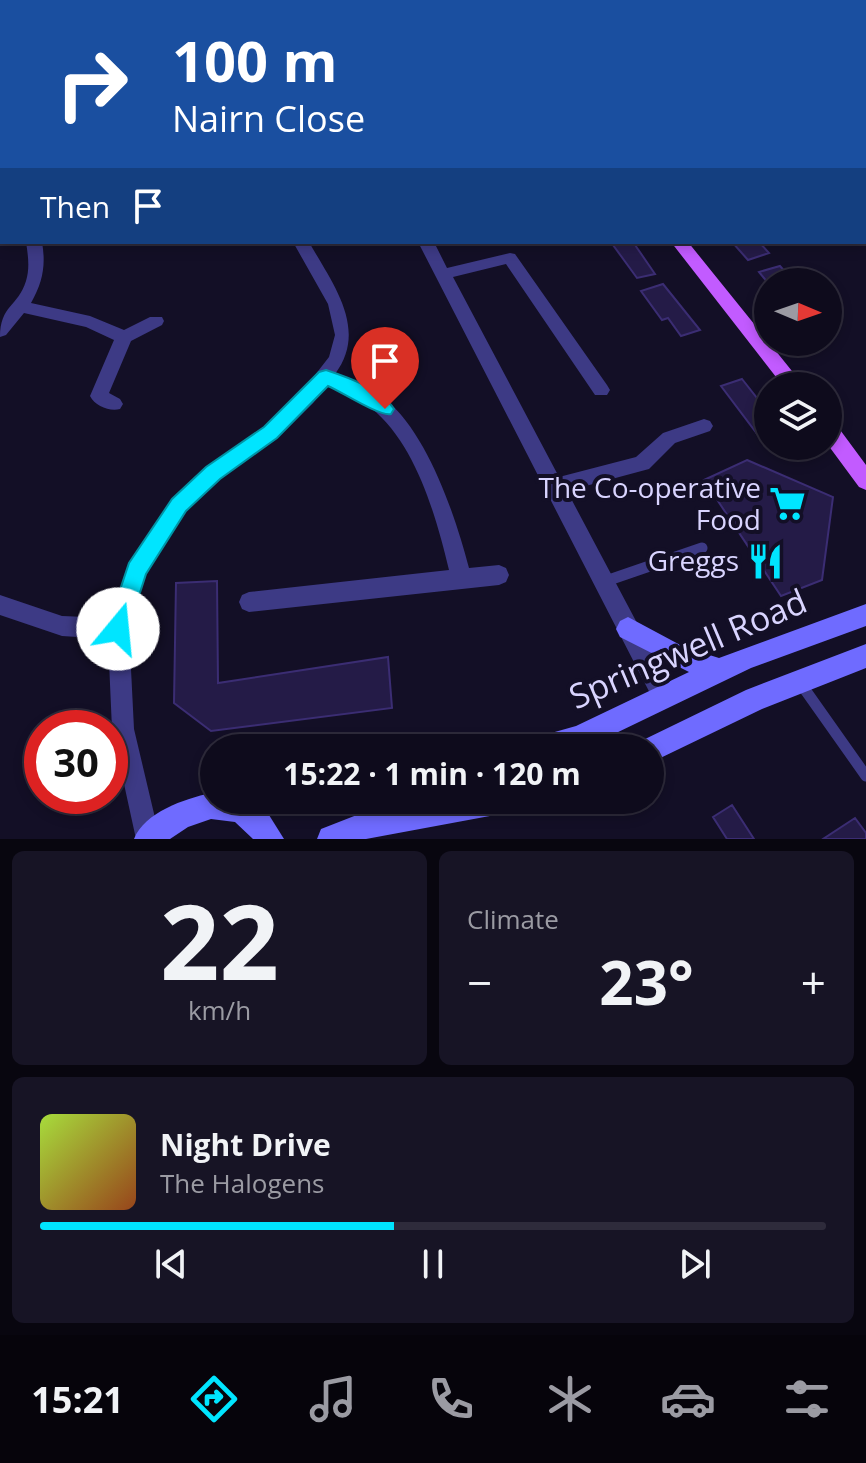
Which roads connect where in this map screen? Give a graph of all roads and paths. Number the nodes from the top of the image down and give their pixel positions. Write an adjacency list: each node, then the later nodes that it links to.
1 (35, 244): 6 (street)
2 (302, 244): 11 (street)
3 (427, 244): 5 (street)
4 (681, 244): 10 (main road)
5 (444, 274): 12 (street); 19 (street)
6 (20, 306): 8 (street); 9 (street)
7 (156, 321): 9 (street)
8 (0, 331)
9 (124, 337): 13 (street)
10 (783, 372)
11 (326, 377): 22 (street); 27 (street)
12 (601, 390)
13 (114, 404)
14 (704, 426): 19 (street)
15 (842, 446): 16 (main road)
16 (850, 456): 17 (main road); 18 (main road)
17 (866, 471)
18 (866, 481)
19 (552, 487): 23 (street)
20 (702, 548): 23 (lane)
21 (499, 575): 22 (street)
22 (461, 578): 24 (street)
23 (603, 582): 28 (street)
24 (249, 602)
25 (0, 605): 27 (street)
26 (866, 615): 30 (main road, Springwell Road)
27 (118, 629): 39 (street)
28 (628, 629): 30 (main road); 32 (street)
29 (866, 656): 31 (main road)
30 (719, 670): 32 (main road, Springwell Road)
31 (799, 681): 34 (main road); 35 (lane)
32 (663, 695): 33 (main road, Springwell Road)
33 (586, 734)
34 (664, 744)
35 (866, 776)
36 (200, 808): 39 (main road)
37 (244, 814): 40 (main road)
38 (428, 814): 41 (main road)
39 (148, 839)
40 (270, 839)
41 (331, 839)

